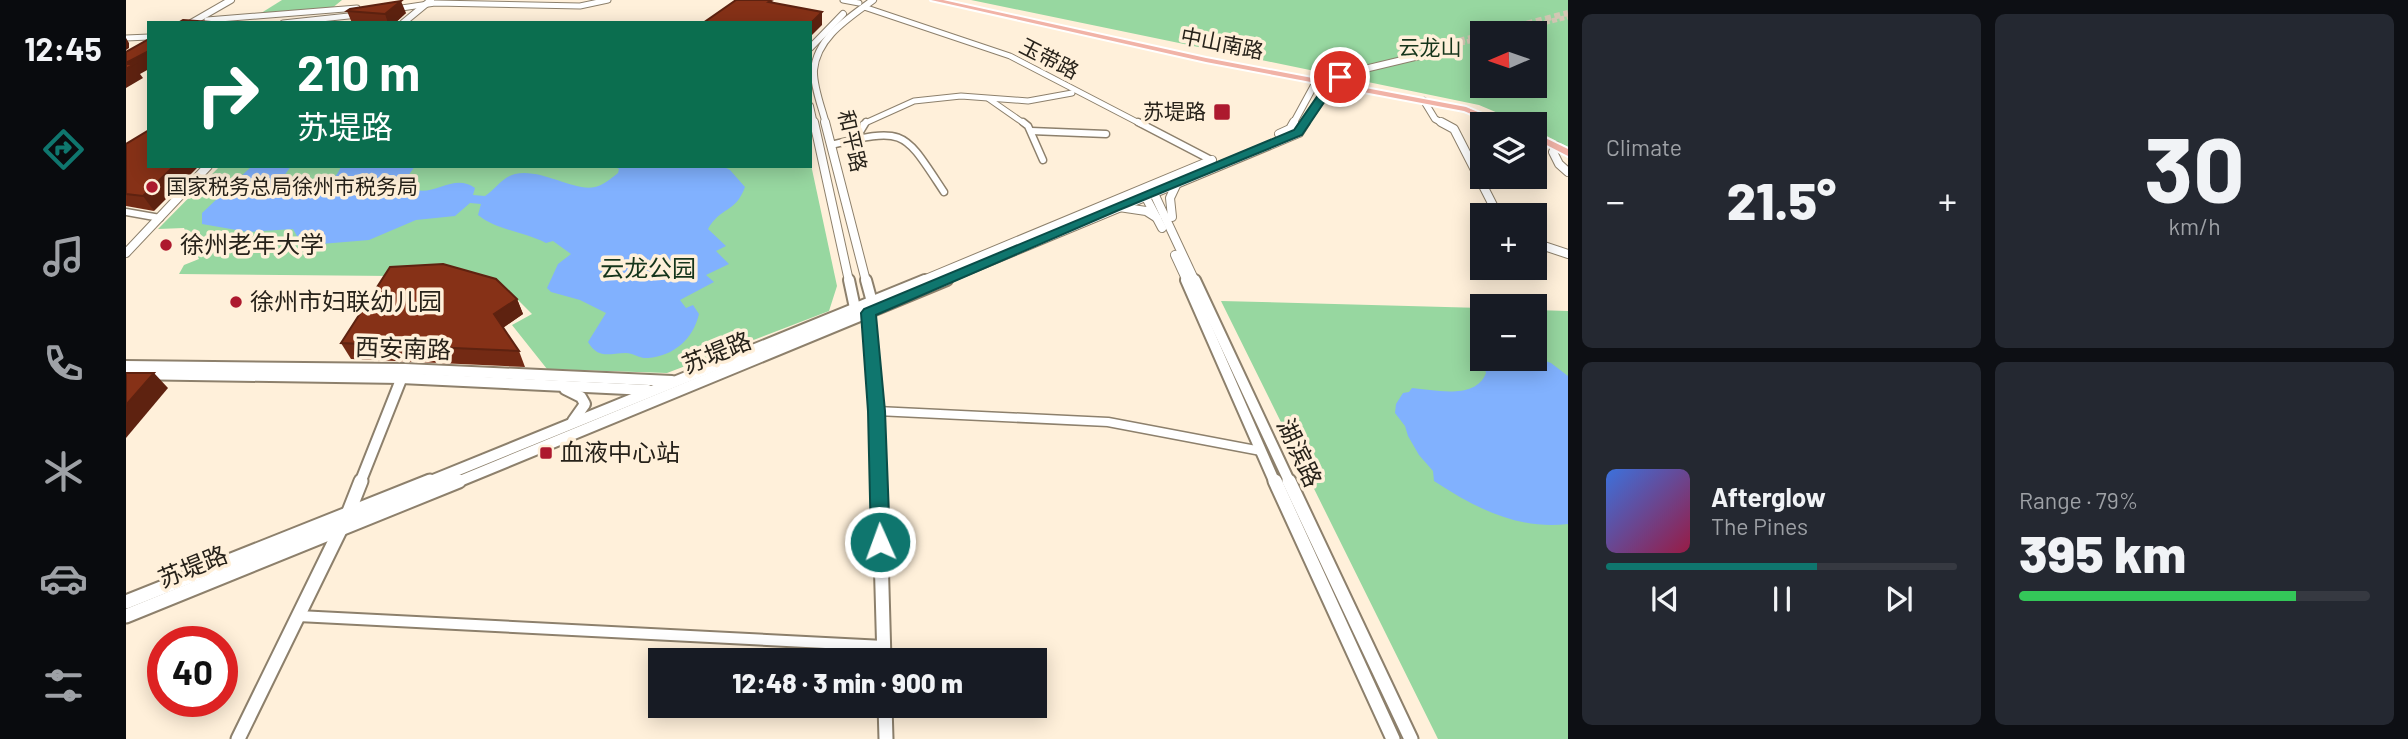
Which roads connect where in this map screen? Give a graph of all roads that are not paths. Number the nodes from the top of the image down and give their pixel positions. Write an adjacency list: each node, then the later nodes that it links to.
1 (231, 0): 15 (main road)
2 (241, 0): 16 (main road)
3 (405, 0): 9 (street)
4 (608, 0): 10 (street)
5 (843, 0): 11 (street, 玉带路)
6 (873, 0): 11 (main road, 和平路)
7 (934, 0): 22 (main road, 中山南路)
8 (951, 0): 22 (main road, 中山南路)
9 (394, 2)
10 (428, 2): 13 (street); 18 (main road)
11 (862, 3): 21 (main road, 和平路); 34 (main road, 和平路); 40 (street, 玉带路)
12 (360, 8): 16 (street)
13 (387, 11)
14 (362, 15): 17 (street)
15 (194, 21)
16 (204, 21)
17 (303, 21)
18 (405, 21)
19 (147, 37): 20 (street)
20 (126, 38)
21 (812, 46)
22 (1319, 78): 23 (main road, 中山南路); 23 (main road); 38 (main road, 苏堤路)
23 (1334, 82): 26 (main road, 中山南路); 28 (main road, 中山南路); 38 (main road, 苏堤路)
24 (1072, 93): 25 (street)
25 (987, 97): 30 (street); 32 (street)
26 (1424, 101): 27 (main road, 中山南路); 46 (main road)
27 (1473, 112)
28 (1481, 112)
29 (812, 115): 56 (main road, 和平路)
30 (1031, 131): 31 (street); 39 (street)
31 (1106, 134)
32 (857, 137): 34 (street); 45 (street)
33 (1547, 144): 36 (main road)
34 (831, 145): 55 (main road, 和平路)
35 (1547, 146): 36 (main road)
36 (1554, 149): 37 (main road); 42 (main road)
37 (1568, 153)
38 (1232, 156): 40 (main road, 苏堤路)
39 (1043, 160)
40 (1217, 160): 43 (main road, 苏堤路); 44 (main road, 苏堤路)
41 (206, 168): 49 (main road)
42 (1568, 172)
43 (1178, 181): 44 (main road, 苏堤路); 51 (main road)
44 (1147, 189): 47 (main road, 苏堤路); 50 (main road, 湖滨路); 51 (main road, 湖滨路); 55 (main road, 苏堤路)
45 (944, 192)
46 (1492, 203)
47 (1115, 208): 50 (main road); 55 (main road, 苏堤路)
48 (126, 212): 49 (street)
49 (160, 218): 53 (main road)
50 (1159, 220): 65 (main road, 湖滨路)
51 (1177, 244): 76 (main road, 湖滨路)
52 (1547, 247): 54 (main road)
53 (126, 253)
54 (1568, 254)
55 (870, 307): 56 (main road, 苏堤路); 61 (main road, 苏堤路); 63 (main road, 和平路)
56 (855, 308): 61 (main road, 苏堤路)
57 (126, 366): 59 (main road, 西安南路)
58 (126, 374): 59 (main road, 西安南路)
59 (403, 374): 60 (main road, 西安南路); 61 (main road, 西安南路); 66 (main road)
60 (559, 386): 62 (main road, 西安南路); 64 (main road)
61 (678, 386): 62 (main road, 西安南路); 67 (main road, 苏堤路)
62 (651, 390): 64 (main road, 苏堤路)
63 (877, 411): 65 (street); 71 (main road, 和平路)
64 (573, 422): 66 (main road, 苏堤路)
65 (1261, 451): 75 (main road, 湖滨路)
66 (348, 514): 67 (main road); 68 (main road, 苏堤路)
67 (340, 531): 69 (main road, 苏堤路); 70 (main road)
68 (126, 601)
69 (126, 616)
70 (298, 616): 71 (street); 73 (main road)
71 (884, 646)
72 (886, 718): 74 (main road)
73 (238, 739)
74 (886, 739)
75 (1393, 739)
76 (1411, 739)

